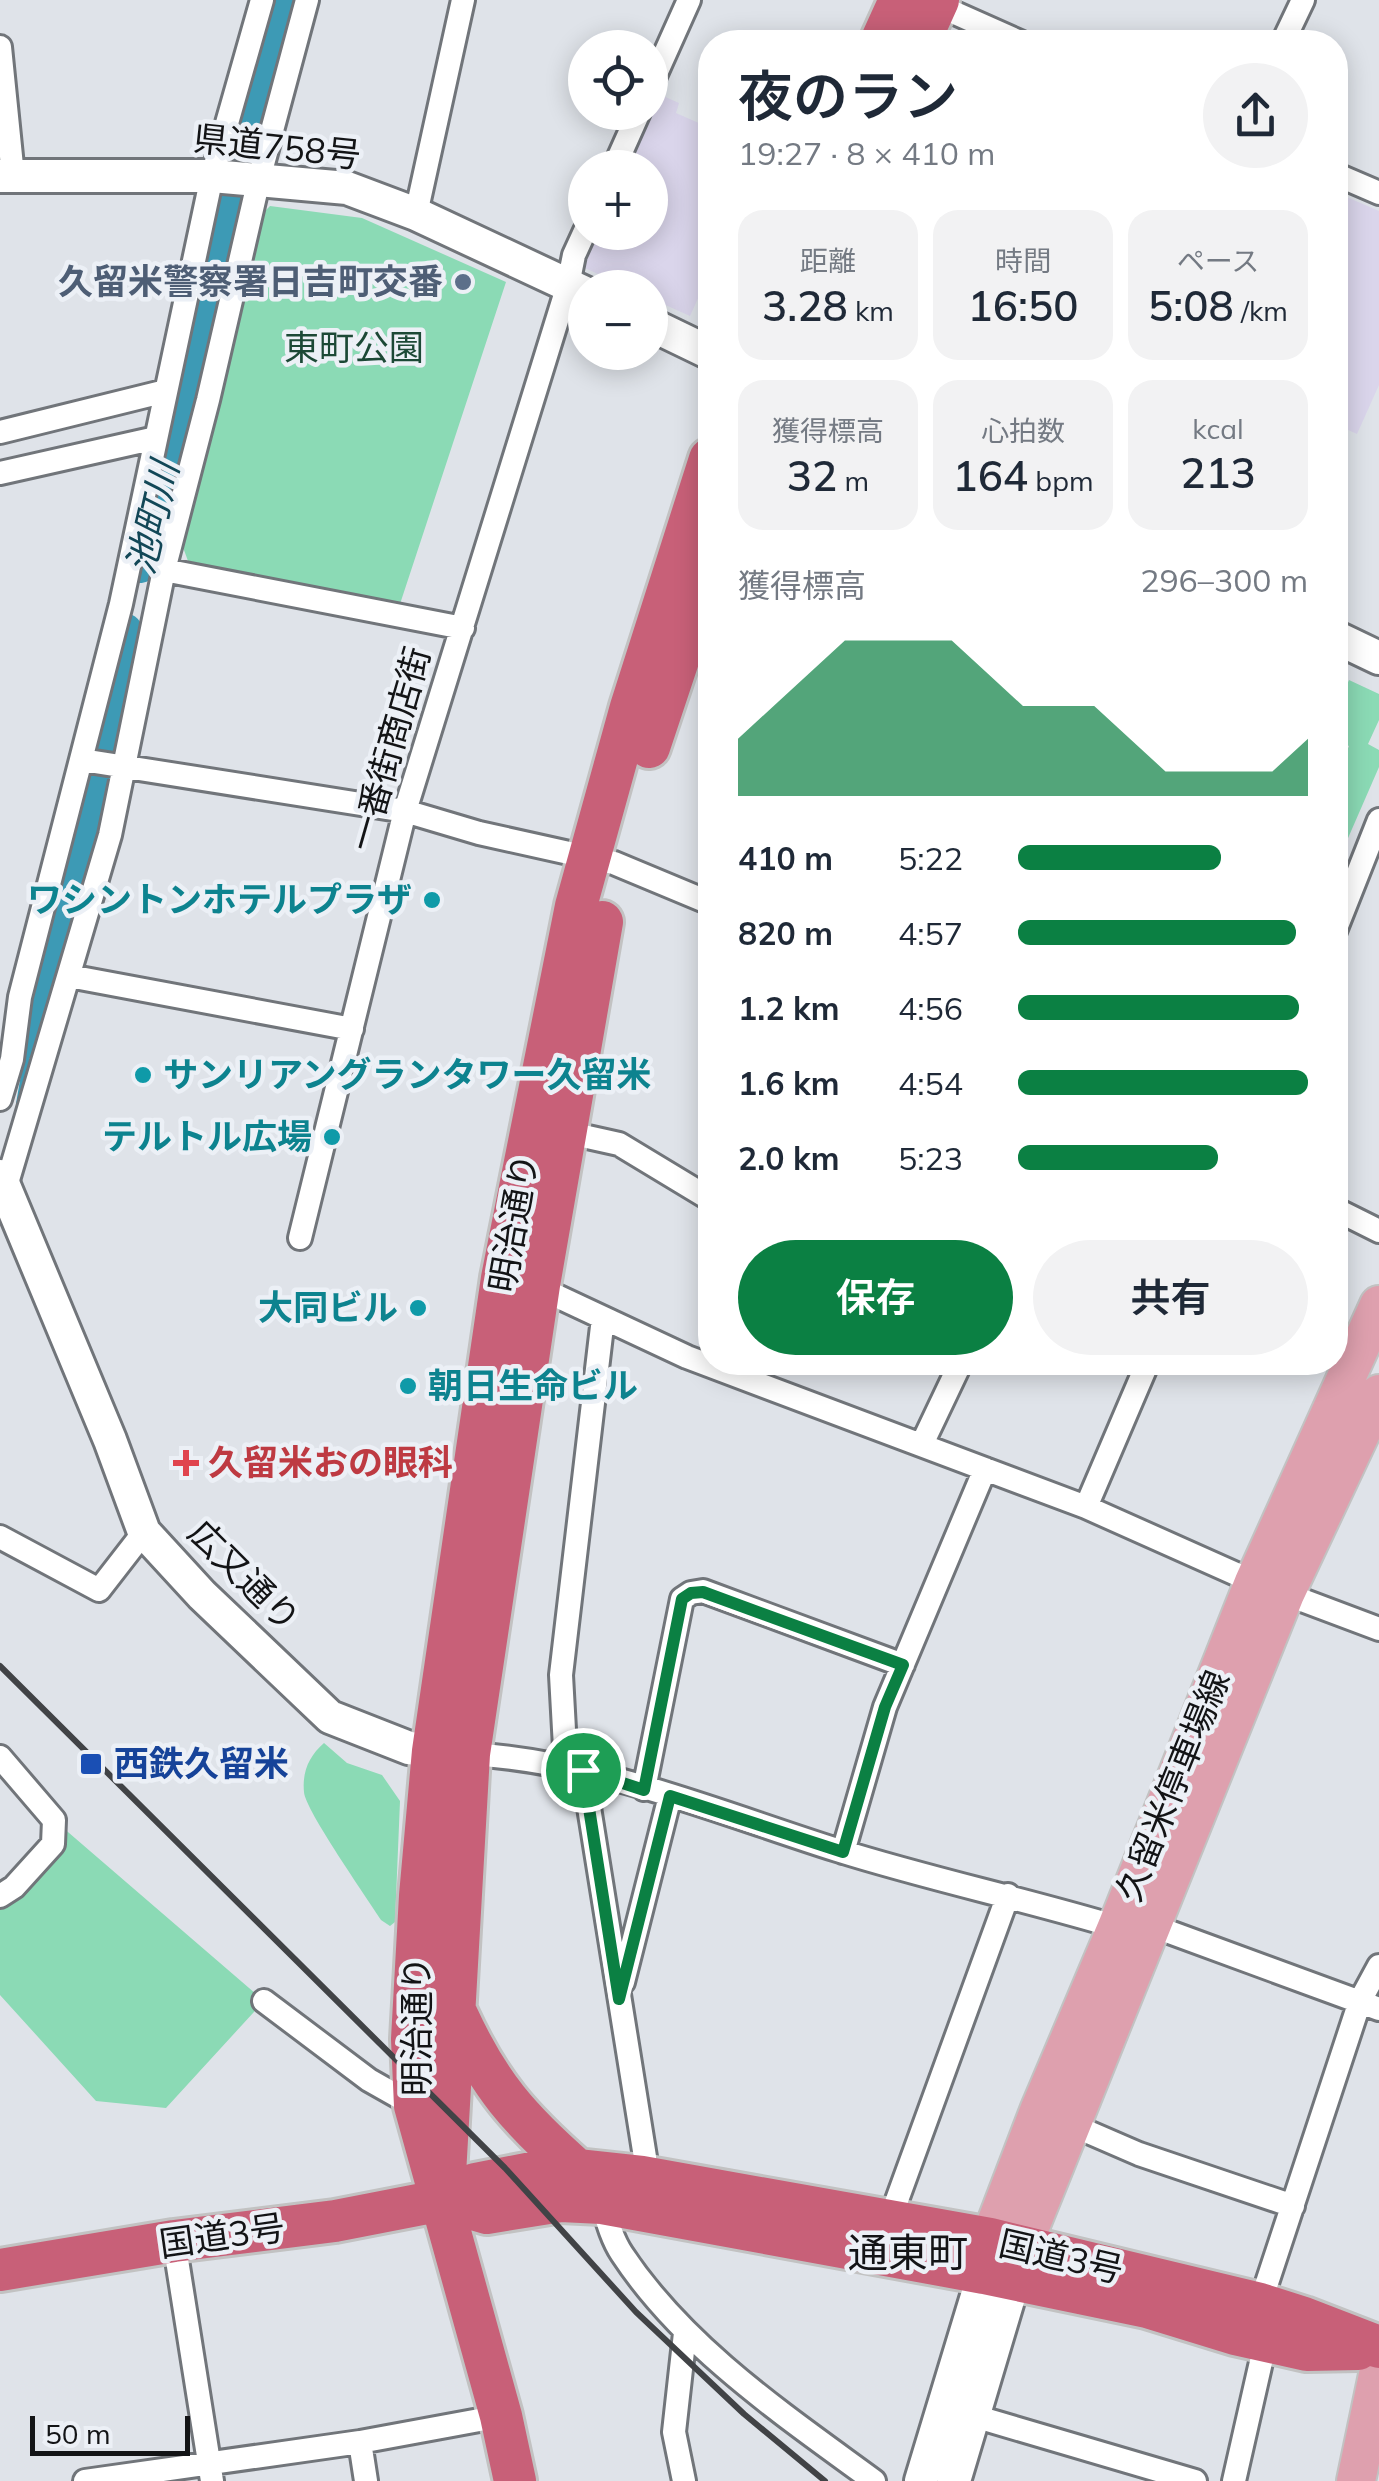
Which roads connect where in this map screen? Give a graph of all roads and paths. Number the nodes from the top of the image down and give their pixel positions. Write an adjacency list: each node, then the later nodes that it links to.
1 (262, 0): 13 (street)
2 (307, 0): 14 (street)
3 (462, 0): 17 (street)
4 (690, 0): 11 (street)
5 (1303, 0): 9 (street)
6 (924, 9): 7 (highway); 8 (street)
7 (897, 30)
8 (985, 30)
9 (1289, 30)
10 (0, 47): 12 (street)
11 (668, 48)
12 (7, 176): 13 (street, 県道758号)
13 (212, 176): 14 (street, 県道758号); 22 (street)
14 (258, 179): 17 (street, 県道758号); 27 (street)
15 (1348, 180): 16 (street)
16 (1379, 193)
17 (416, 214): 18 (street, 県道758号)
18 (568, 285)
19 (568, 313): 28 (street, 一番街商店街)
20 (668, 333): 21 (street)
21 (698, 347)
22 (166, 392): 23 (street); 24 (street)
23 (0, 432)
24 (156, 438): 25 (street); 32 (street)
25 (0, 473)
26 (698, 502): 36 (highway, 明治通り)
27 (164, 570): 28 (street); 33 (street)
28 (463, 628): 34 (street, 一番街商店街)
29 (698, 629): 36 (highway, 明治通り)
30 (1348, 644): 31 (street)
31 (1379, 658)
32 (82, 760): 33 (street); 41 (street)
33 (124, 769): 34 (street); 39 (street)
34 (405, 811): 36 (street); 40 (street, 一番街商店街)
35 (1379, 820): 37 (street)
36 (601, 860): 38 (street); 42 (highway, 明治通り); 48 (highway, 明治通り)
37 (1348, 898)
38 (698, 899)
39 (69, 976): 40 (street); 43 (street)
40 (352, 1029): 47 (street, 一番街商店街)
41 (0, 1098)
42 (565, 1132): 44 (street); 48 (highway, 明治通り)
43 (2, 1185): 59 (street, 広又通り)
44 (698, 1192)
45 (1348, 1216): 46 (street)
46 (1379, 1231)
47 (300, 1238)
48 (520, 1282): 50 (street); 64 (highway, 明治通り)
49 (1379, 1305): 61 (main road, 久留米停車場線)
50 (602, 1318): 51 (street); 66 (street)
51 (698, 1361)
52 (736, 1375): 56 (street)
53 (954, 1375): 56 (street)
54 (1142, 1375): 58 (street)
55 (1379, 1394): 61 (main road, 久留米停車場線)
56 (922, 1444): 57 (street)
57 (985, 1469): 58 (street); 63 (street)
58 (1086, 1507): 61 (street)
59 (144, 1532): 60 (street); 64 (street, 広又通り)
60 (0, 1537)
61 (1269, 1588): 62 (street); 72 (main road, 久留米停車場線)
62 (1379, 1629)
63 (903, 1665): 67 (street); 69 (street)
64 (451, 1753): 66 (street); 77 (highway, 明治通り); 78 (highway, 明治通り)
65 (0, 1758): 71 (street)
66 (574, 1768): 67 (street); 74 (street)
67 (644, 1790): 68 (street)
68 (670, 1796): 69 (street); 74 (street)
69 (843, 1852): 70 (street)
70 (1008, 1895): 72 (street); 85 (street)
71 (0, 1896)
72 (1135, 1926): 76 (street); 79 (main road, 久留米停車場線); 87 (main road, 久留米停車場線)
73 (1379, 1966): 76 (street)
74 (619, 1999): 81 (street)
75 (264, 2001): 78 (street)
76 (1369, 2005): 84 (street)
77 (454, 2010): 80 (highway); 82 (highway, 明治通り)
78 (415, 2106): 82 (highway, 明治通り)
79 (1072, 2125): 84 (street); 87 (main road, 久留米停車場線)
80 (577, 2170): 81 (highway, 国道3号); 82 (highway, 国道3号)
81 (642, 2177): 85 (highway, 国道3号)
82 (443, 2200): 83 (highway, 国道3号); 86 (highway, 国道3号); 93 (highway)
83 (602, 2203): 87 (highway, 国道3号); 90 (street)
84 (1293, 2206): 89 (street)
85 (889, 2222): 87 (highway, 国道3号)
86 (174, 2241): 88 (highway, 国道3号); 96 (street)
87 (1002, 2260): 89 (highway, 国道3号); 94 (street); 102 (street)
88 (0, 2270)
89 (1263, 2322): 91 (highway, 国道3号); 105 (street)
90 (685, 2332): 100 (street); 101 (street)
91 (1379, 2348)
92 (1379, 2370): 106 (main road)
93 (501, 2416): 95 (street); 99 (highway)
94 (974, 2416): 103 (street); 104 (street)
95 (360, 2442): 96 (street); 98 (street)
96 (211, 2473): 97 (street)
97 (85, 2481)
98 (366, 2481)
99 (515, 2481)
100 (684, 2481)
101 (874, 2481)
102 (921, 2481)
103 (954, 2481)
104 (1195, 2481)
105 (1234, 2481)
106 (1356, 2481)

